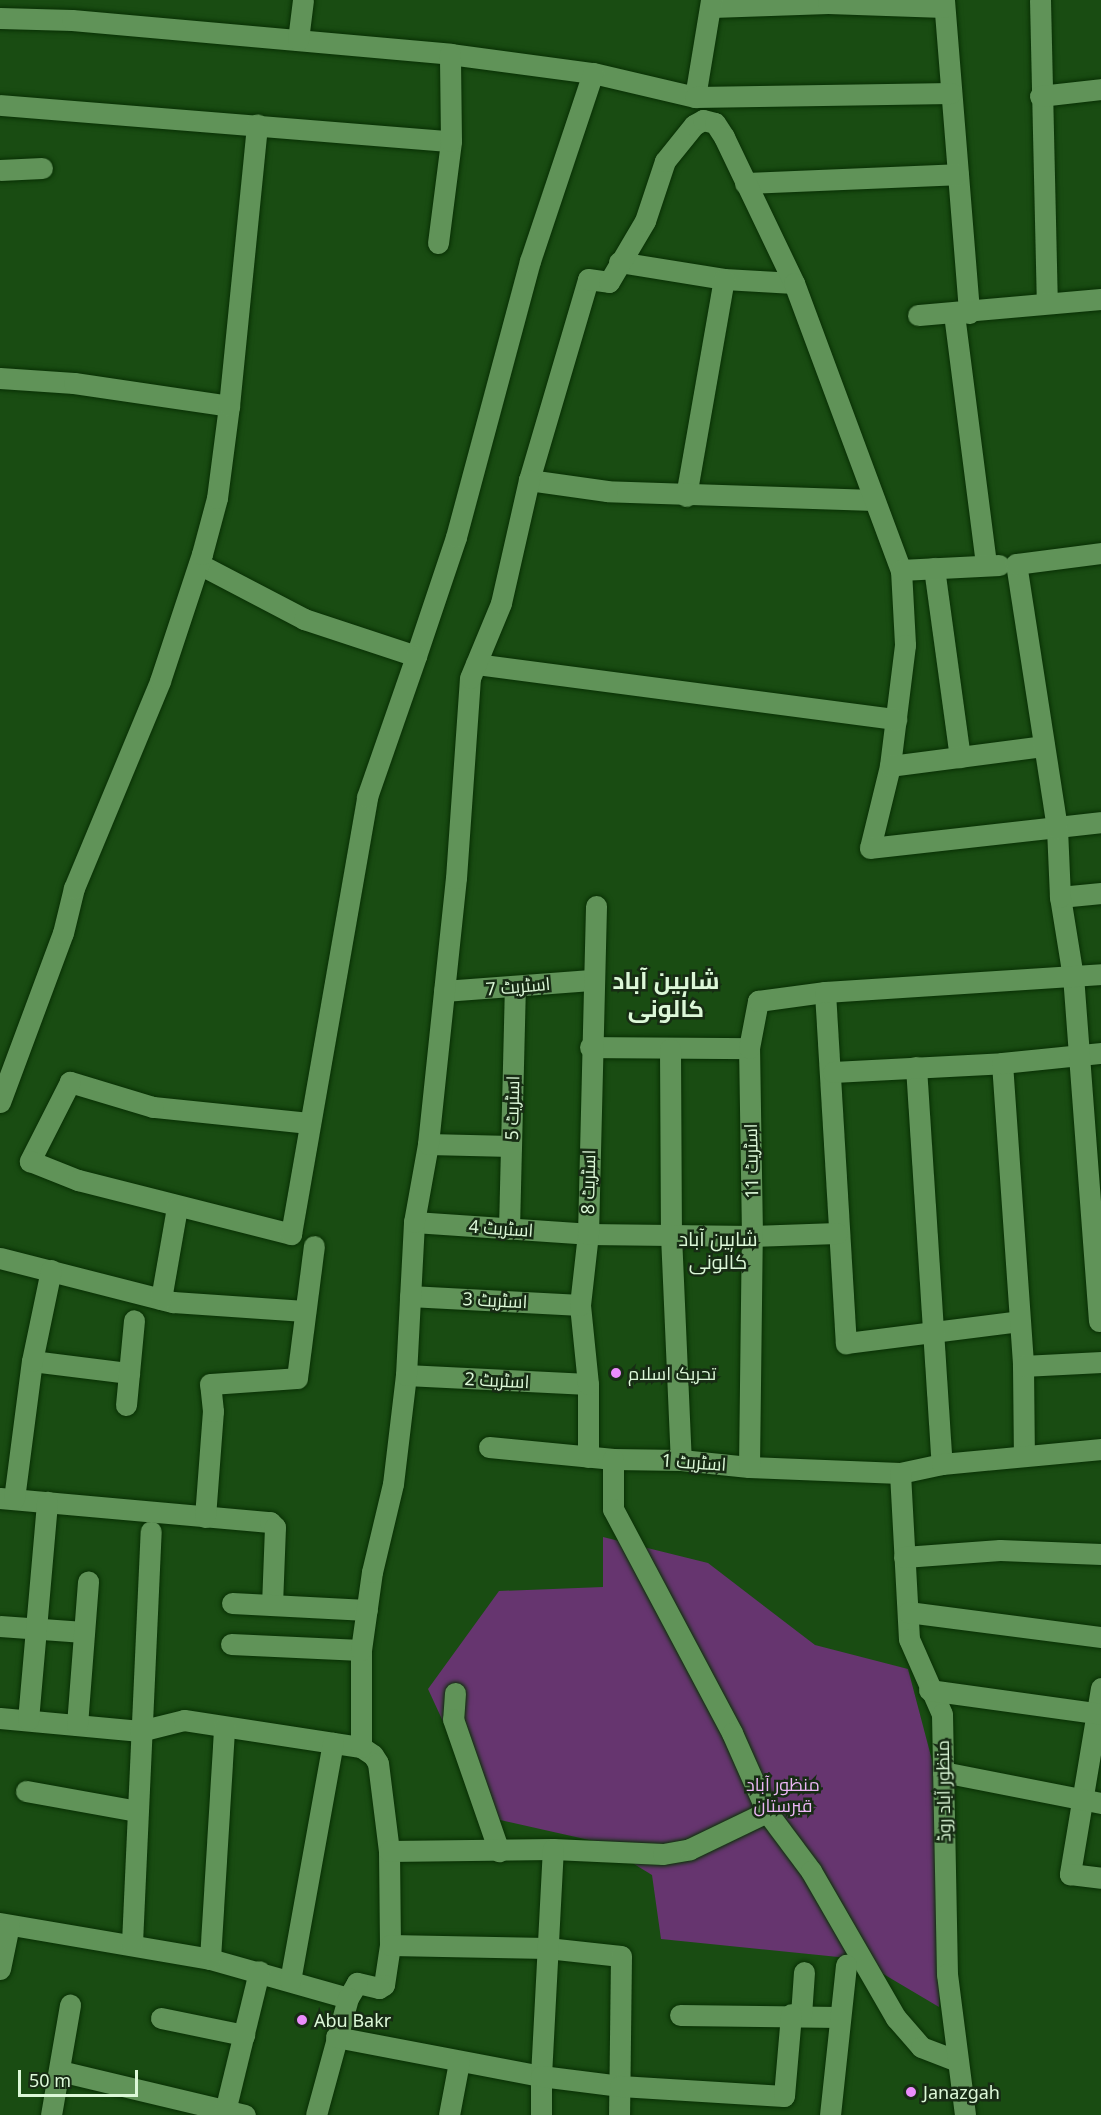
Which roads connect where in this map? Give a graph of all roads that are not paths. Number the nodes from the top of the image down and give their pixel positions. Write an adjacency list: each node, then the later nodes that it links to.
1 (303, 0): 7 (street)
2 (1040, 0): 12 (street)
3 (828, 1): 4 (street); 5 (street)
4 (711, 3): 13 (street)
5 (944, 3): 11 (street)
6 (0, 18): 7 (street)
7 (298, 40): 8 (street)
8 (450, 54): 9 (street); 16 (street)
9 (593, 73): 13 (street); 40 (street)
10 (1101, 89): 12 (street)
11 (951, 93): 13 (street); 19 (street)
12 (1040, 96): 26 (street)
13 (695, 97)
14 (0, 105): 15 (street)
15 (257, 124): 16 (street); 30 (street)
16 (451, 141): 21 (street)
17 (42, 168): 18 (street)
18 (0, 170)
19 (958, 174): 20 (street); 27 (street)
20 (746, 183): 22 (street); 24 (street)
21 (438, 243)
22 (620, 262): 23 (street); 31 (street)
23 (724, 279): 24 (street); 32 (street)
24 (794, 283): 33 (street)
25 (1101, 299): 26 (street)
26 (1047, 303): 27 (street)
27 (962, 314): 28 (street); 37 (street)
28 (918, 315)
29 (0, 378): 30 (street)
30 (229, 406): 35 (street)
31 (529, 480): 32 (street); 41 (street)
32 (686, 496): 33 (street)
33 (874, 500): 39 (street)
34 (1101, 553): 36 (street)
35 (199, 564): 40 (street); 64 (street)
36 (1016, 564): 37 (street); 43 (street)
37 (986, 565): 38 (street)
38 (934, 568): 39 (street); 44 (street)
39 (901, 570): 42 (street)
40 (416, 656): 67 (street)
41 (476, 664): 42 (street); 55 (street)
42 (896, 719): 45 (street)
43 (1044, 746): 44 (street); 47 (street)
44 (960, 757): 45 (street)
45 (890, 766): 47 (street)
46 (1101, 822): 47 (street)
47 (1057, 828): 49 (street)
48 (1101, 893): 49 (street)
49 (1060, 897): 52 (street)
50 (596, 906): 53 (street, اسٹریٹ 8)
51 (1101, 974): 52 (street)
52 (1073, 977): 56 (street); 61 (street)
53 (591, 980): 54 (street, اسٹریٹ 7); 57 (street, اسٹریٹ 8)
54 (515, 987): 55 (street, اسٹریٹ 7); 70 (street, اسٹریٹ 5)
55 (444, 992): 69 (street)
56 (825, 992): 58 (street, اسٹریٹ 11); 65 (street)
57 (590, 1047): 59 (street); 76 (street, اسٹریٹ 8)
58 (749, 1048): 59 (street); 78 (street, اسٹریٹ 11)
59 (670, 1049): 77 (street)
60 (1101, 1053): 61 (street)
61 (1080, 1055): 62 (street); 68 (street)
62 (1002, 1063): 63 (street); 88 (street)
63 (916, 1067): 65 (street); 90 (street)
64 (5, 1072): 66 (street)
65 (833, 1072): 75 (street)
66 (0, 1102)
67 (309, 1123): 71 (street); 71 (street)
68 (1093, 1128): 72 (street)
69 (428, 1144): 70 (street); 73 (street)
70 (511, 1146): 74 (street, اسٹریٹ 5)
71 (177, 1208): 84 (street)
72 (1096, 1209): 82 (street)
73 (414, 1222): 74 (street, اسٹریٹ 4); 83 (street)
74 (509, 1228): 76 (street, اسٹریٹ 4)
75 (837, 1233): 78 (street, اسٹریٹ 4); 90 (street)
76 (588, 1234): 77 (street, اسٹریٹ 4); 85 (street, اسٹریٹ 8)
77 (671, 1235): 78 (street, اسٹریٹ 4); 103 (street)
78 (752, 1236): 105 (street, اسٹریٹ 11)
79 (314, 1246): 86 (street)
80 (0, 1258): 81 (street)
81 (51, 1270): 84 (street); 91 (street)
82 (1097, 1283): 89 (street)
83 (410, 1296): 85 (street, اسٹریٹ 3); 95 (street)
84 (161, 1299): 86 (street)
85 (580, 1305): 96 (street, اسٹریٹ 8)
86 (304, 1311): 109 (street)
87 (135, 1320): 94 (street)
88 (1019, 1321): 90 (street); 93 (street)
89 (1099, 1321)
90 (933, 1332): 104 (street)
91 (32, 1361): 94 (street); 107 (street)
92 (1101, 1362): 93 (street)
93 (1023, 1366): 100 (street)
94 (129, 1373): 97 (street)
95 (406, 1376): 96 (street, اسٹریٹ 2); 116 (street)
96 (588, 1384): 101 (street, اسٹریٹ 8)
97 (126, 1405)
98 (489, 1447): 101 (street, اسٹریٹ 1)
99 (1101, 1449): 100 (street, اسٹریٹ 1)
100 (1024, 1455): 104 (street, اسٹریٹ 1)
101 (588, 1457): 102 (street, اسٹریٹ 1)
102 (613, 1460): 103 (street, اسٹریٹ 1); 139 (street)
103 (681, 1460): 105 (street, اسٹریٹ 1)
104 (942, 1464): 106 (street, اسٹریٹ 1)
105 (749, 1467): 106 (street, اسٹریٹ 1)
106 (900, 1473): 112 (street, منظور آباد روڈ)
107 (7, 1498): 108 (street)
108 (47, 1502): 109 (street); 119 (street)
109 (205, 1517): 115 (street)
110 (151, 1531): 132 (street)
111 (1101, 1554): 112 (street)
112 (904, 1557): 117 (street, منظور آباد روڈ)
113 (88, 1581): 120 (street)
114 (232, 1603): 115 (street)
115 (272, 1605): 116 (street)
116 (367, 1610): 123 (street)
117 (908, 1612): 121 (street); 125 (street, منظور آباد روڈ)
118 (0, 1626): 119 (street)
119 (36, 1628): 120 (street); 129 (street)
120 (84, 1632): 130 (street)
121 (1101, 1637)
122 (231, 1644): 123 (street)
123 (361, 1650): 134 (street)
124 (1101, 1688): 127 (street)
125 (929, 1690): 127 (street); 135 (street, منظور آباد روڈ)
126 (454, 1693): 142 (street)
127 (1099, 1714): 137 (street)
128 (0, 1718): 129 (street)
129 (28, 1720): 130 (street)
130 (77, 1725): 132 (street)
131 (224, 1726): 132 (street); 133 (street); 148 (street)
132 (140, 1731): 138 (street)
133 (333, 1743): 134 (street); 153 (street)
134 (362, 1747): 141 (street)
135 (943, 1772): 137 (street); 162 (street, منظور آباد روڈ)
136 (26, 1791): 138 (street)
137 (1091, 1801): 143 (street)
138 (137, 1811): 145 (street)
139 (767, 1812): 140 (street); 162 (street)
140 (553, 1849): 142 (street); 147 (street)
141 (389, 1851): 142 (street); 146 (street)
142 (499, 1851)
143 (1101, 1878)
144 (4, 1924): 145 (street); 150 (street)
145 (132, 1943): 148 (street)
146 (390, 1945): 147 (street); 154 (street)
147 (547, 1948): 165 (street); 166 (street)
148 (210, 1959): 151 (street)
149 (846, 1965): 159 (street)
150 (0, 1969)
151 (259, 1971): 153 (street); 160 (street)
152 (804, 1972): 157 (street)
153 (290, 1981): 154 (street)
154 (348, 1998): 161 (street)
155 (70, 2005): 164 (street)
156 (680, 2015): 157 (street)
157 (796, 2015): 159 (street); 167 (street)
158 (161, 2018): 160 (street)
159 (839, 2018): 174 (street)
160 (244, 2035): 168 (street)
161 (336, 2037): 163 (street); 170 (street)
162 (955, 2060): 175 (street, منظور آباد روڈ)
163 (459, 2062): 165 (street); 171 (street)
164 (60, 2072): 168 (street); 169 (street)
165 (541, 2076): 166 (street); 172 (street)
166 (620, 2086): 167 (street); 173 (street)
167 (783, 2106)
168 (235, 2113)
169 (51, 2115)
170 (315, 2115)
171 (449, 2115)
172 (541, 2115)
173 (619, 2115)
174 (830, 2115)
175 (965, 2115)

